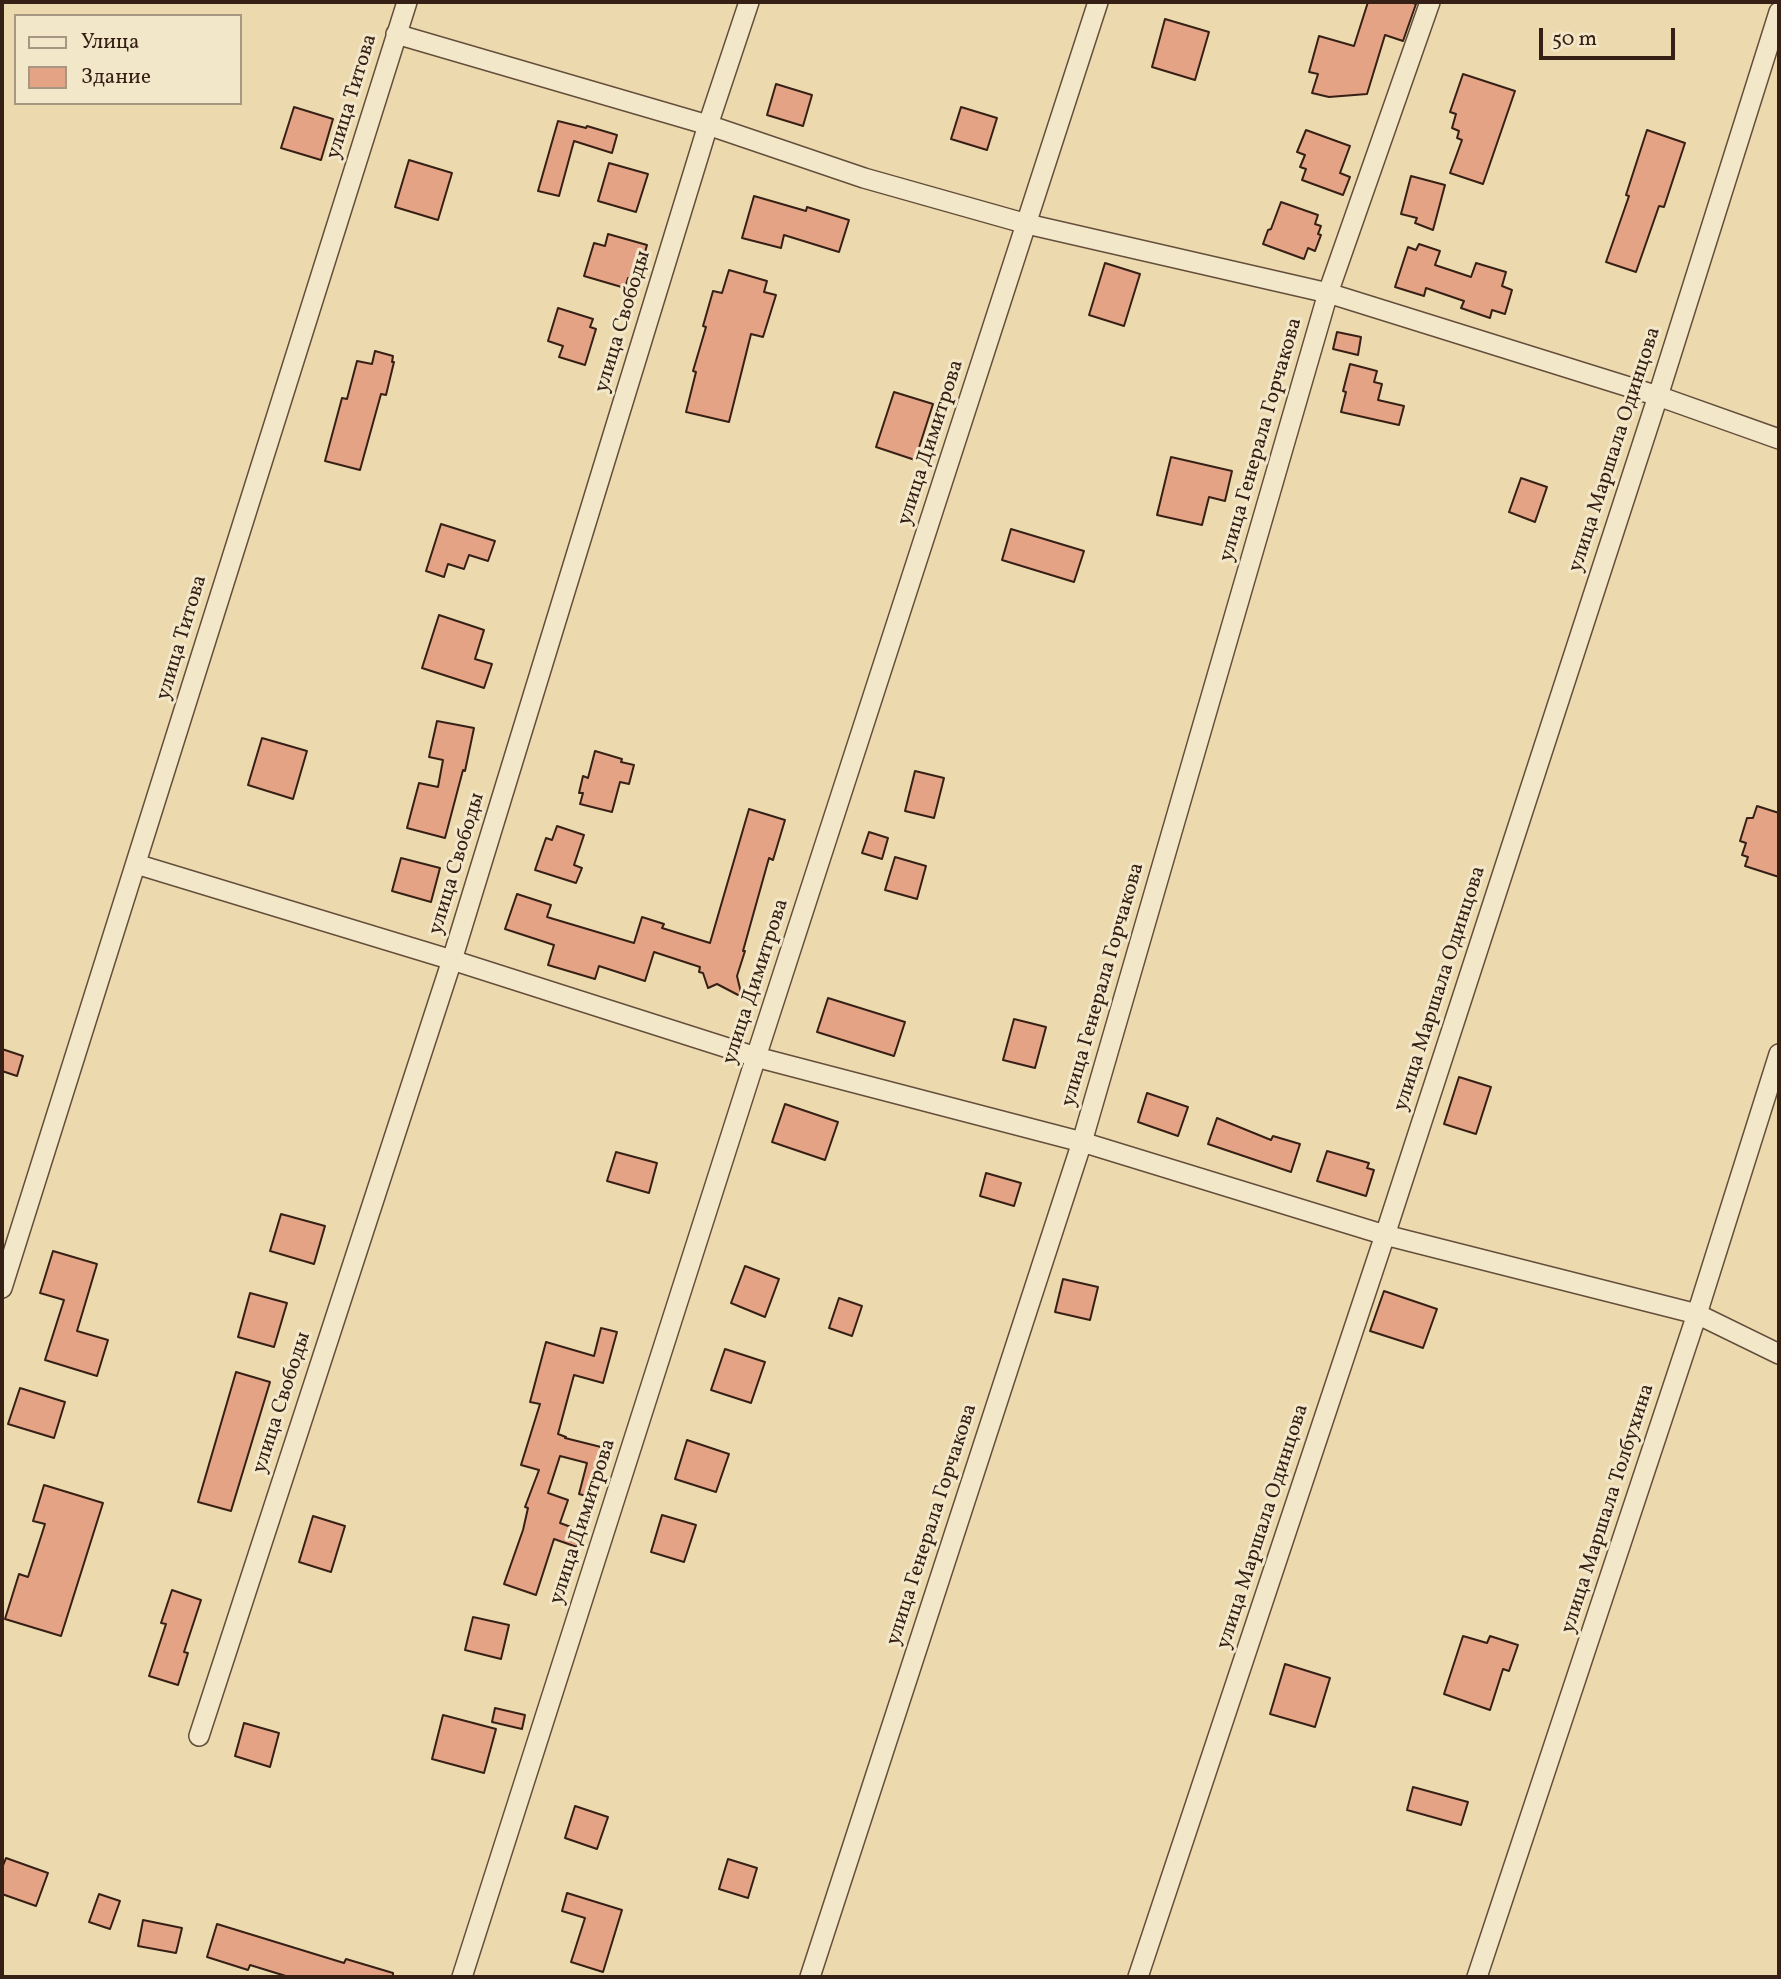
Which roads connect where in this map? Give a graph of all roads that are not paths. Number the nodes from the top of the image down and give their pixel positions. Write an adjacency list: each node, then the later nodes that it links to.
1 (407, 2): 6 (street, улица Титова)
2 (748, 2): 7 (street, улица Свободы)
3 (1098, 2): 8 (street, улица Димитрова)
4 (1430, 2): 9 (street, улица Генерала Горчакова)
5 (1779, 12): 10 (street, улица Маршала Одинцова)
6 (396, 34): 7 (street); 12 (street, улица Титова)
7 (708, 125): 8 (street); 13 (street, улица Свободы)
8 (1027, 224): 9 (street); 15 (street, улица Димитрова)
9 (1328, 293): 10 (street); 16 (street, улица Генерала Горчакова)
10 (1658, 396): 11 (street); 17 (street, улица Маршала Одинцова)
11 (1779, 439)
12 (136, 864): 13 (street); 18 (street, улица Титова)
13 (452, 960): 15 (street); 21 (street, улица Свободы)
14 (1779, 1054): 19 (street, улица Маршала Толбухина)
15 (756, 1057): 16 (street); 22 (street, улица Димитрова)
16 (1082, 1142): 17 (street); 23 (street, улица Генерала Горчакова)
17 (1385, 1235): 19 (street); 24 (street, улица Маршала Одинцова)
18 (2, 1288)
19 (1697, 1314): 20 (street); 25 (street, улица Маршала Толбухина)
20 (1779, 1353)
21 (199, 1736)
22 (462, 1977)
23 (810, 1977)
24 (1138, 1977)
25 (1478, 1977)

